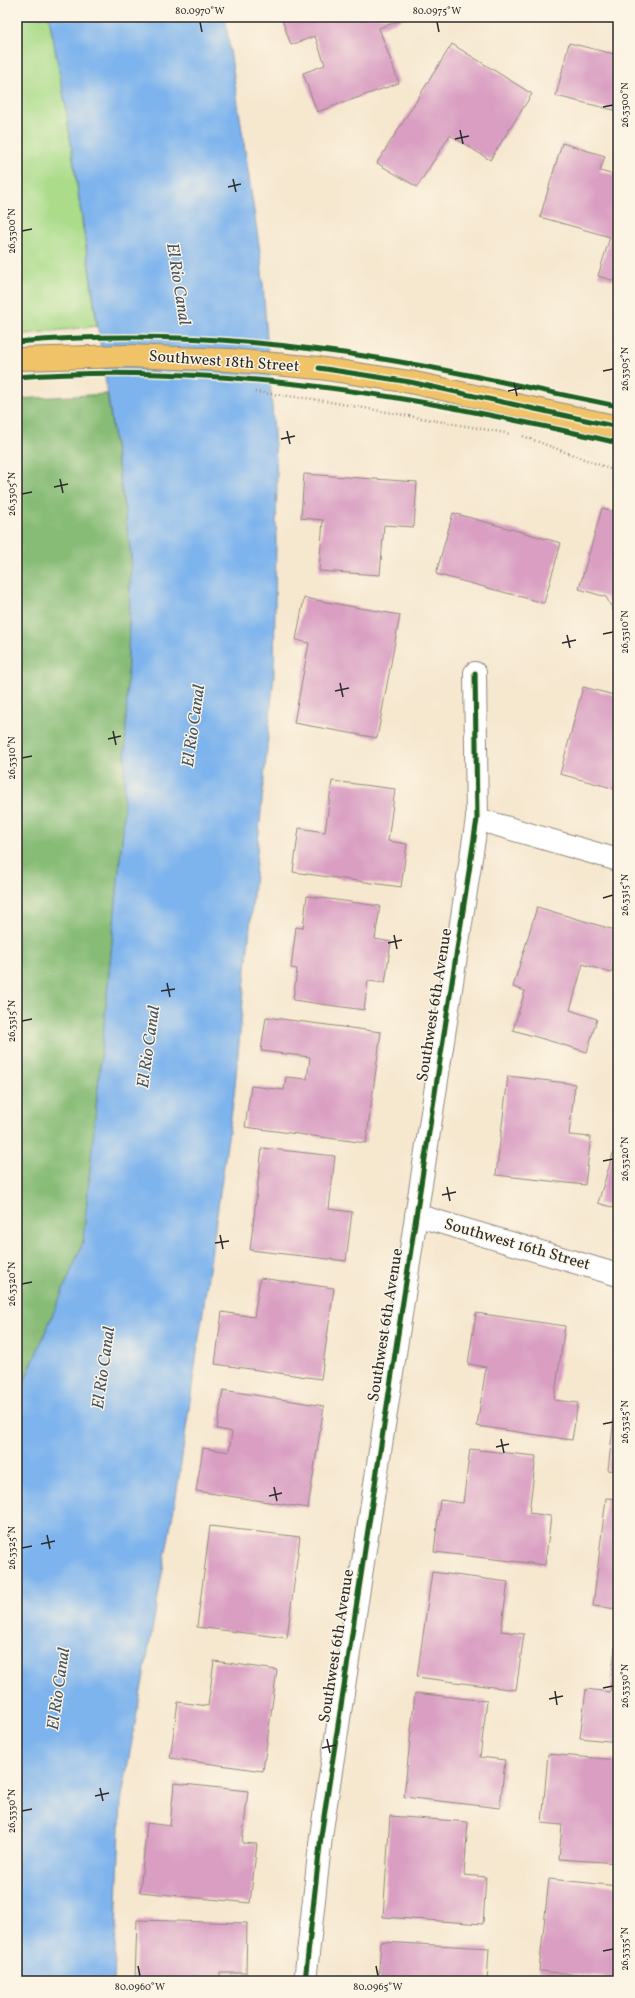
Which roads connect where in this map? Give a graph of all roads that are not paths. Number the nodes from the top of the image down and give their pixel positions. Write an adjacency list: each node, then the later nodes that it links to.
1 (21, 359): 2 (main road, Southwest 18th Street)
2 (618, 426)
3 (475, 673): 4 (street, Southwest 6th Avenue)
4 (477, 819): 5 (street); 6 (street, Southwest 6th Avenue)
5 (618, 860)
6 (416, 1215): 7 (street, Southwest 16th Street); 8 (street, Southwest 6th Avenue)
7 (618, 1274)
8 (305, 1981)

